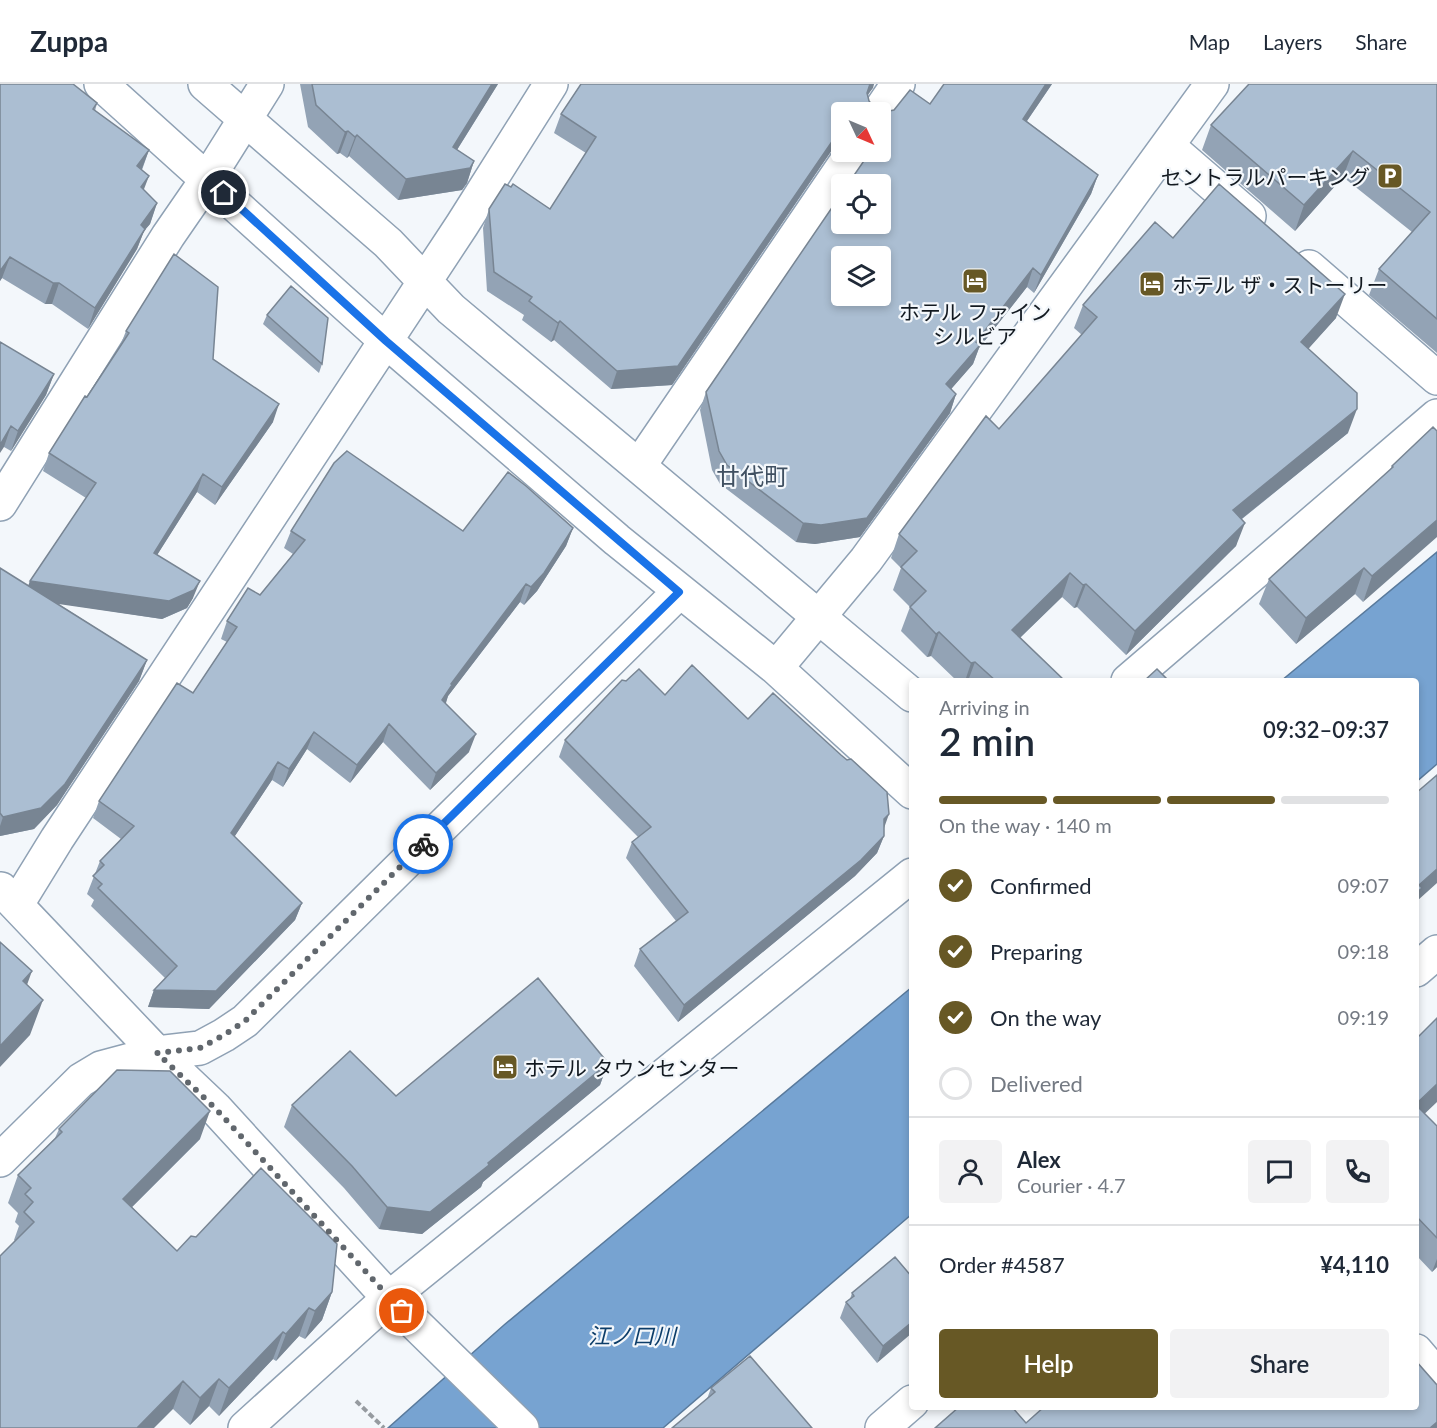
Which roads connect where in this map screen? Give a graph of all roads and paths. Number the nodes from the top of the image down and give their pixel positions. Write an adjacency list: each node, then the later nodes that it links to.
1 (101, 84): 11 (street)
2 (205, 84): 8 (street)
3 (267, 84): 8 (street)
4 (551, 84): 12 (street)
5 (898, 84): 7 (street)
6 (1212, 84): 9 (street)
7 (886, 102)
8 (245, 119): 11 (street); 12 (street)
9 (1168, 146): 14 (street); 19 (street)
10 (846, 162): 16 (street)
11 (208, 178): 13 (street); 17 (street)
12 (426, 280): 13 (street); 16 (street)
13 (386, 341): 18 (street); 25 (street)
14 (1437, 378)
15 (1437, 416): 21 (street)
16 (639, 466): 19 (street)
17 (0, 504)
18 (679, 592): 20 (street); 28 (street)
19 (820, 617): 20 (street); 22 (street)
20 (776, 668): 23 (street)
21 (1131, 678)
22 (909, 692)
23 (909, 789)
24 (909, 877): 30 (street)
25 (8, 896): 28 (street)
26 (1437, 952): 27 (street)
27 (1419, 967)
28 (157, 1053): 29 (street); 30 (street)
29 (0, 1160)
30 (389, 1298): 35 (street); 37 (street)
31 (1419, 1355): 32 (street)
32 (1437, 1376)
33 (356, 1401): 36 (path)
34 (909, 1405): 38 (street)
35 (245, 1428)
36 (384, 1428)
37 (522, 1428)
38 (882, 1428)

